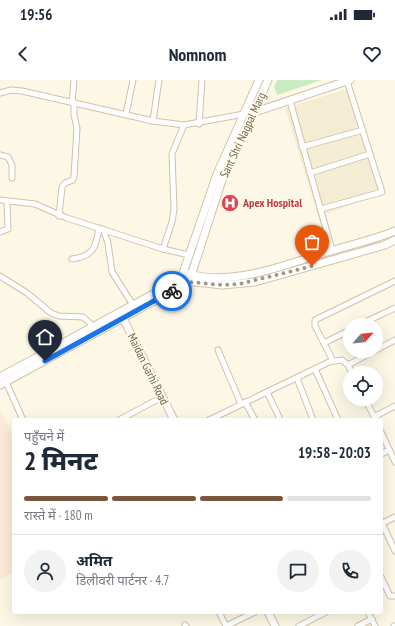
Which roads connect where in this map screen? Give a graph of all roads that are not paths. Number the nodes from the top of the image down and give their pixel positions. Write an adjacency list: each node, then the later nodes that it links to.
1 (74, 80): 10 (street)
2 (133, 80): 12 (street)
3 (159, 80): 14 (street)
4 (202, 80): 15 (street)
5 (259, 80): 13 (main road, Sant Shri Nagpal Marg)
6 (268, 80): 11 (main road, Sant Shri Nagpal Marg)
7 (349, 80): 9 (main road); 17 (street)
8 (0, 93): 10 (street)
9 (290, 101): 11 (main road); 18 (street)
10 (73, 102): 12 (street); 26 (street)
11 (253, 113): 13 (main road); 36 (main road, Sant Shri Nagpal Marg)
12 (126, 114): 14 (street)
13 (244, 114): 15 (street); 33 (main road, Sant Shri Nagpal Marg)
14 (154, 121): 16 (street)
15 (199, 124): 16 (street)
16 (184, 125): 31 (street)
17 (363, 130): 18 (street); 19 (street)
18 (302, 147): 21 (street)
19 (370, 154): 21 (street); 25 (street)
20 (0, 155): 22 (street)
21 (310, 173): 25 (street)
22 (12, 178)
23 (0, 200): 24 (street)
24 (7, 201): 26 (street); 28 (street)
25 (321, 209): 32 (street)
26 (59, 216): 27 (street)
27 (101, 228): 31 (street); 34 (street); 38 (street)
28 (0, 232)
29 (395, 232): 32 (main road)
30 (395, 240): 36 (main road)
31 (163, 249): 33 (street)
32 (332, 250): 36 (main road)
33 (189, 255): 36 (main road, Sant Shri Nagpal Marg)
34 (72, 259)
35 (0, 277): 42 (street)
36 (186, 277): 38 (main road); 40 (main road)
37 (395, 280): 45 (street)
38 (132, 305): 42 (main road)
39 (395, 308): 41 (street)
40 (123, 318): 53 (main road); 55 (main road, Maidan Garhi Road)
41 (374, 318)
42 (93, 326): 53 (main road)
43 (343, 334): 45 (street)
44 (395, 340): 46 (street)
45 (324, 343): 49 (street)
46 (383, 346)
47 (218, 350): 56 (street)
48 (361, 358): 50 (street)
49 (333, 361): 50 (street); 51 (street)
50 (348, 365)
51 (315, 369): 52 (street); 66 (street)
52 (297, 378): 54 (street); 65 (street)
53 (2, 382): 60 (street)
54 (267, 392): 56 (street); 59 (street)
55 (162, 398): 61 (street); 62 (main road, Maidan Garhi Road)
56 (243, 403): 63 (street); 64 (street)
57 (368, 406): 67 (street)
58 (395, 406): 68 (street)
59 (279, 417)
60 (22, 418)
61 (123, 418)
62 (173, 418)
63 (213, 418)
64 (254, 418)
65 (312, 418)
66 (337, 418)
67 (374, 418)
68 (377, 418)
69 (383, 436): 70 (street)
70 (389, 450): 71 (street); 72 (street)
71 (383, 453)
72 (395, 462)
73 (395, 517): 74 (street)
74 (383, 521)
75 (383, 526): 76 (street)
76 (395, 552)
77 (383, 581): 78 (street)
78 (395, 596)
79 (220, 614): 87 (street)
80 (251, 614): 87 (street)
81 (269, 614): 88 (main road)
82 (314, 614): 85 (street)
83 (323, 614): 85 (street)
84 (369, 614): 86 (street)
85 (316, 618): 89 (street)
86 (372, 619): 90 (street); 91 (street)
87 (226, 626)
88 (275, 626)
89 (299, 626)
90 (358, 626)
91 (375, 626)

